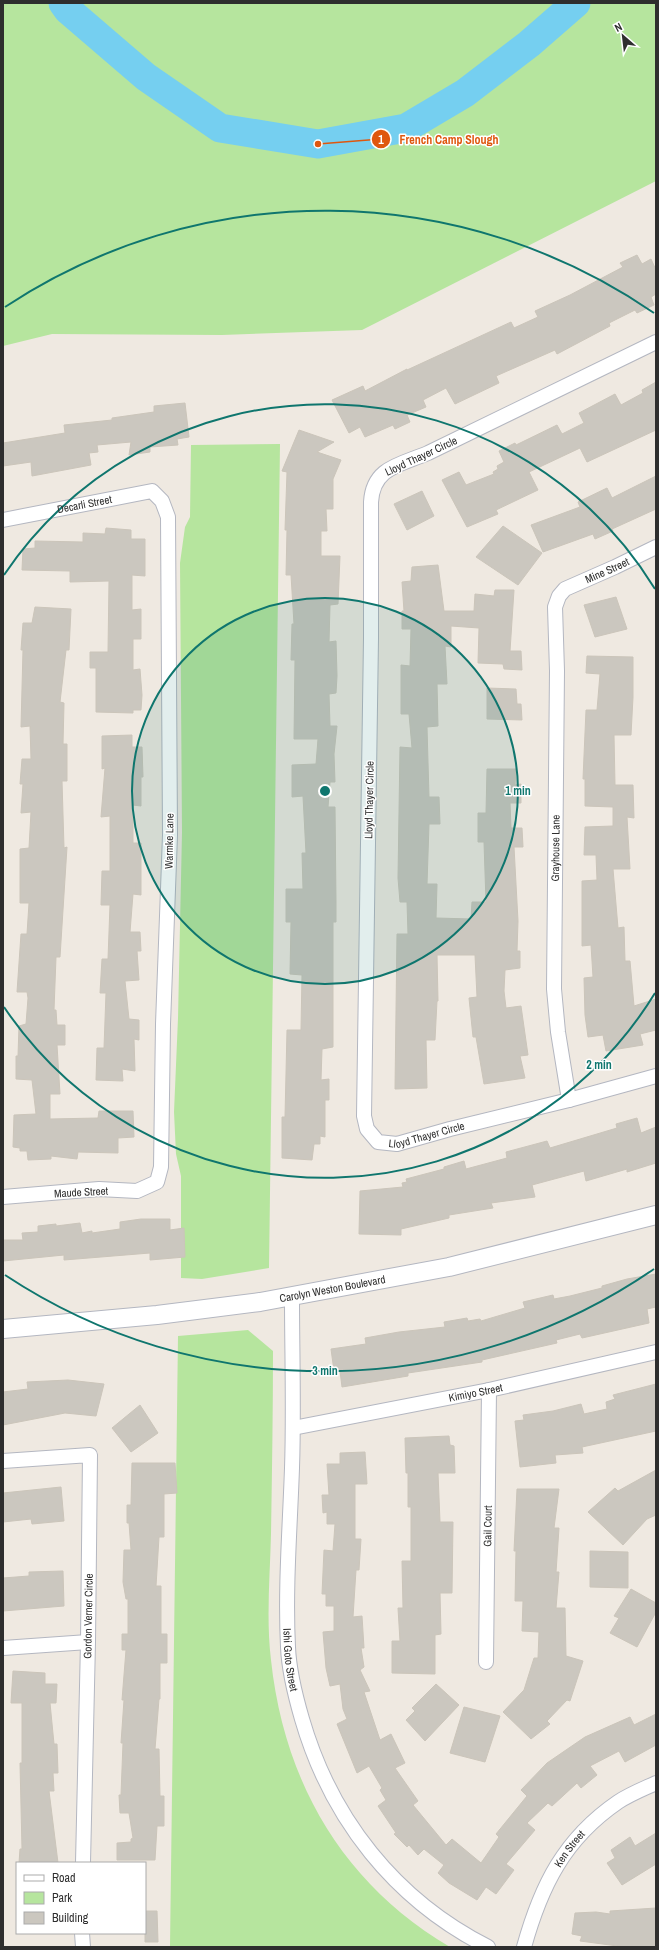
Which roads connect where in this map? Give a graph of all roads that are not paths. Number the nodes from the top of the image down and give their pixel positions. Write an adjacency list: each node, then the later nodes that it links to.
1 (656, 342): 7 (street, Lloyd Thayer Circle)
2 (162, 501): 3 (street, Decarli Street); 8 (street, Warmke Lane)
3 (3, 520)
4 (656, 547): 5 (street, Mine Street)
5 (559, 596): 7 (street, Grayhouse Lane)
6 (656, 1076): 7 (street, Lloyd Thayer Circle)
7 (569, 1100)
8 (157, 1182): 9 (street, Maude Street)
9 (3, 1197)
10 (656, 1216): 11 (street, Carolyn Weston Boulevard)
11 (292, 1296): 12 (street, Carolyn Weston Boulevard); 15 (street, Ishi Goto Street)
12 (3, 1329)
13 (656, 1352): 14 (street, Kimiyo Street)
14 (489, 1390): 15 (street, Kimiyo Street); 19 (street, Gail Court)
15 (293, 1428): 24 (street, Ishi Goto Street)
16 (3, 1461): 17 (street, Gordon Verner Circle)
17 (88, 1642): 18 (street); 21 (street, Gordon Verner Circle)
18 (3, 1648)
19 (486, 1662)
20 (656, 1783): 25 (street, Ken Street)
21 (83, 1862)
22 (82, 1934): 23 (street)
23 (83, 1947)
24 (488, 1947)
25 (524, 1947)

